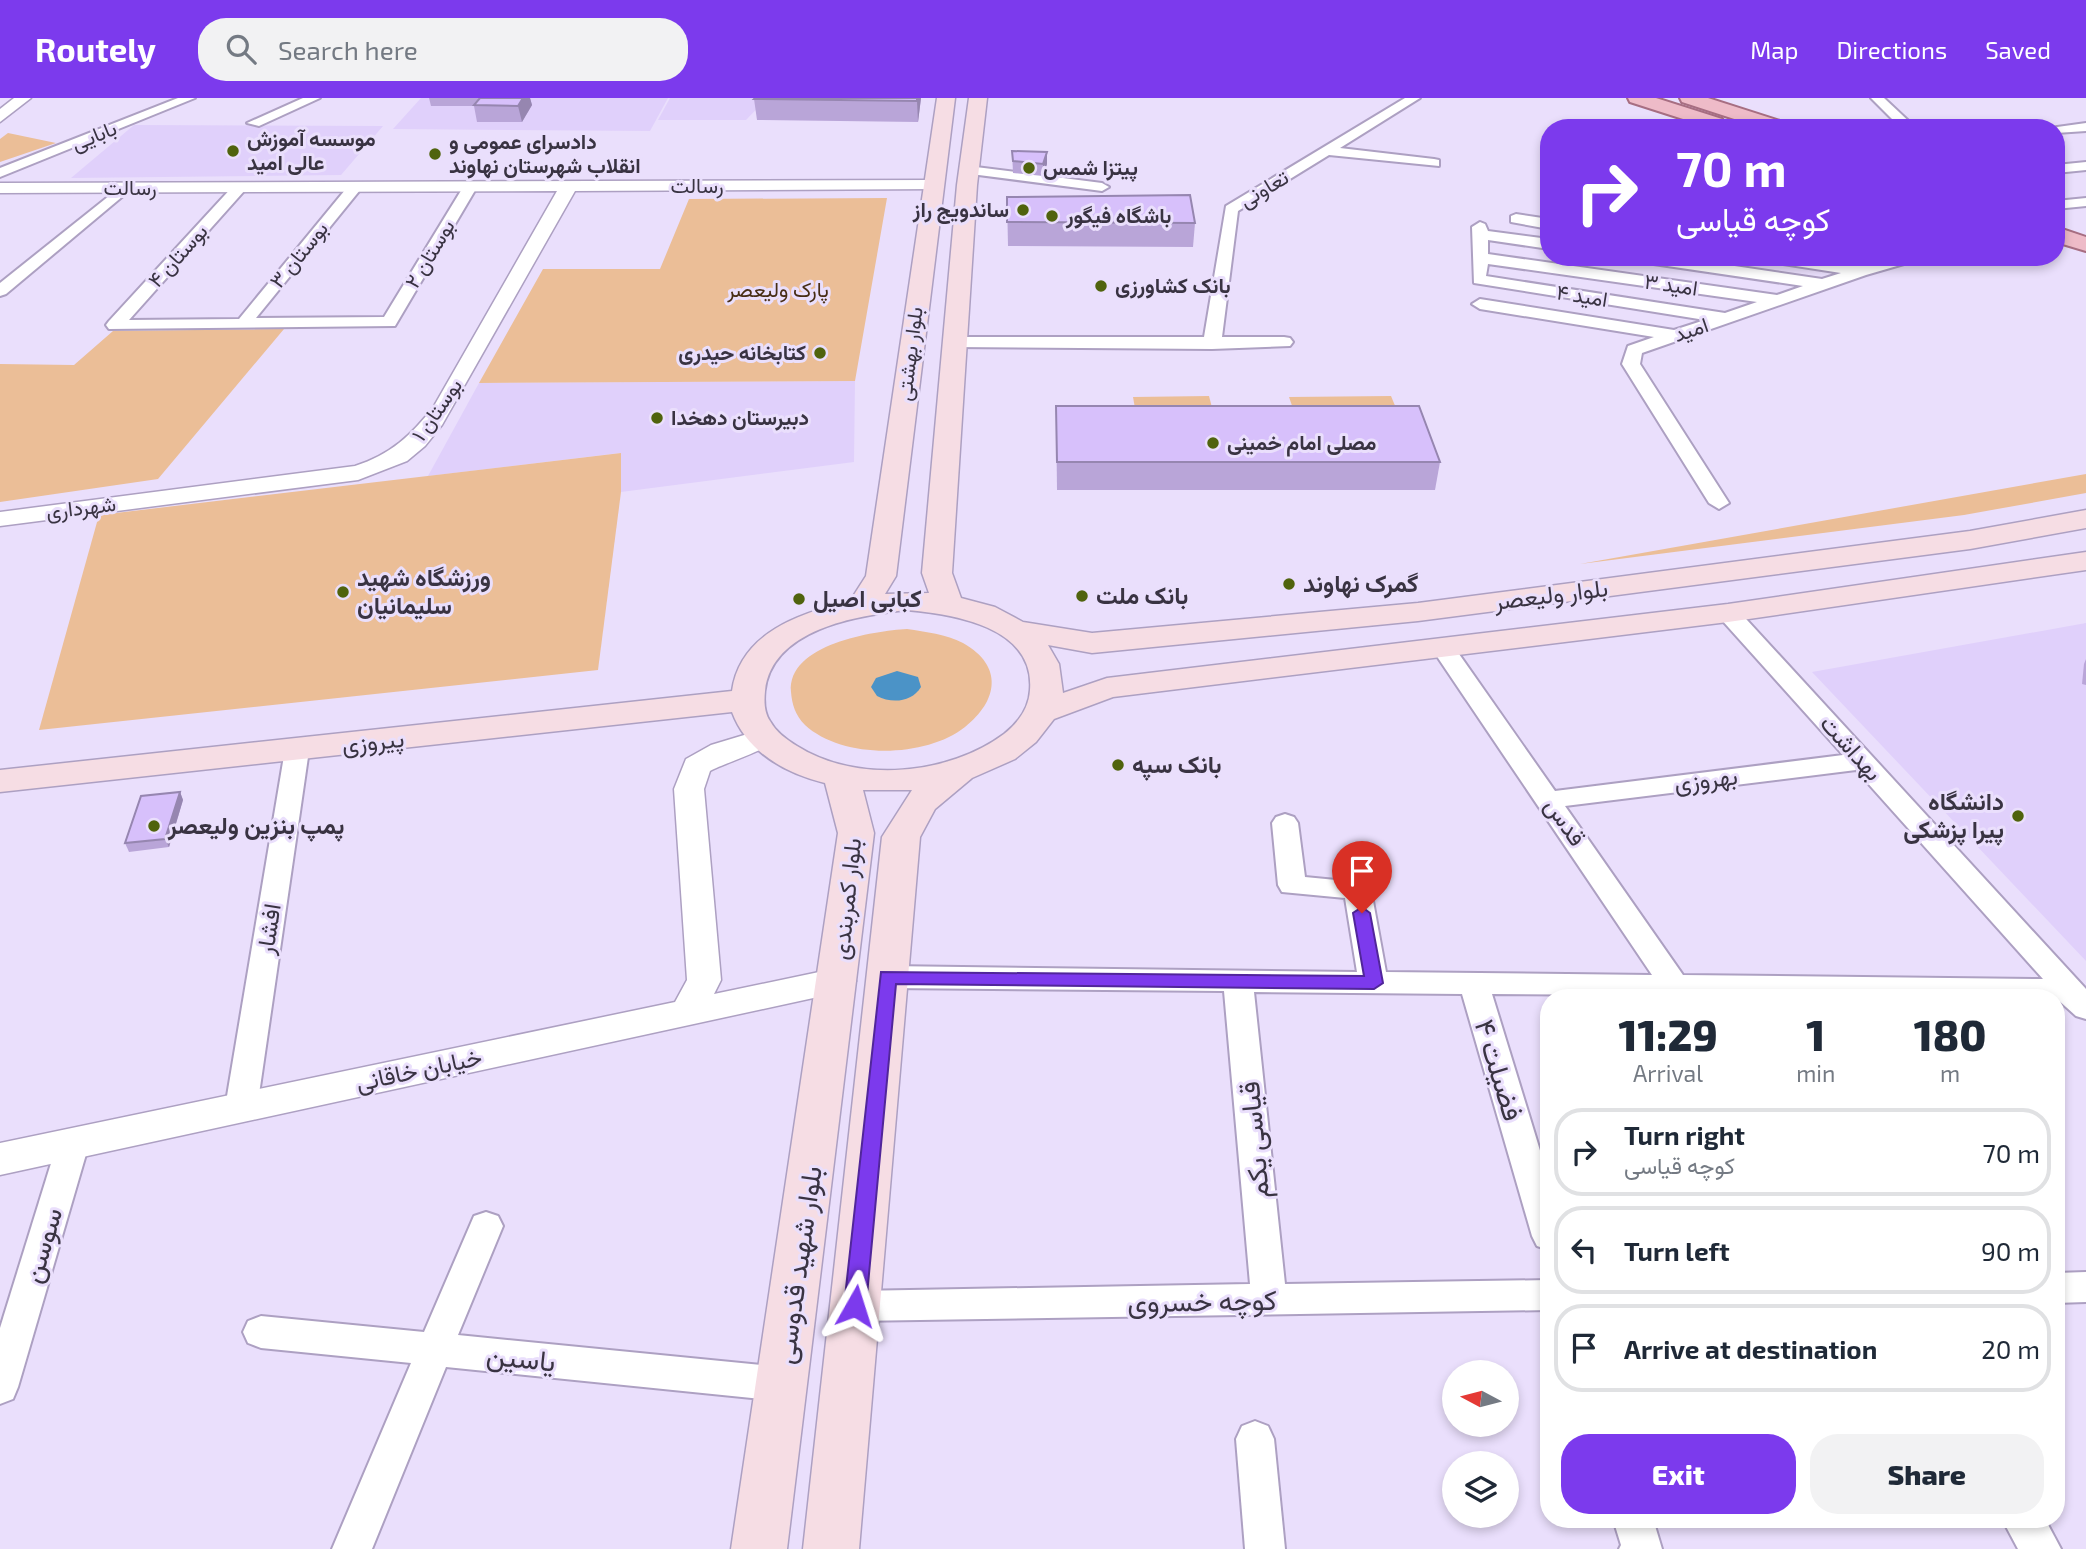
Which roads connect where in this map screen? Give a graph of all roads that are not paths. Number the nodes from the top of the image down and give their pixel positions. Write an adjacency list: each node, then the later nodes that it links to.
1 (189, 98): 21 (street, بابایی)
2 (314, 98): 14 (street)
3 (946, 98): 23 (main road, بلوار بهشتی)
4 (978, 98): 22 (main road, بلوار بهشتی)
5 (1414, 98): 17 (street, تعاونی)
6 (1637, 98): 11 (main road)
7 (1689, 98): 12 (main road)
8 (1877, 98): 13 (street)
9 (25, 100): 10 (street)
10 (0, 117)
11 (1701, 119)
12 (1754, 119)
13 (1899, 119)
14 (254, 123)
15 (2086, 127): 16 (street)
16 (2065, 128)
17 (1326, 151): 18 (street); 55 (street, تعاونی)
18 (1434, 163)
19 (2086, 166): 20 (street)
20 (2065, 168)
21 (0, 173)
22 (967, 178): 23 (main road); 28 (street); 53 (main road, بلوار بهشتی)
23 (932, 185): 24 (street, رسالت); 64 (main road, بلوار بهشتی)
24 (569, 186): 27 (street, رسالت); 56 (street, بوستان ۱)
25 (240, 187): 26 (street, رسالت); 30 (street, رسالت); 51 (street, بوستان ۴)
26 (355, 187): 27 (street, رسالت); 50 (street, بوستان ۳)
27 (470, 187): 50 (street, بوستان ۲)
28 (1102, 187)
29 (0, 188): 30 (street, رسالت)
30 (124, 188): 47 (street)
31 (2086, 202): 32 (street)
32 (2065, 204)
33 (1516, 219): 35 (street)
34 (2065, 219): 36 (main road)
35 (1540, 223)
36 (2086, 225)
37 (2065, 237): 39 (main road)
38 (1540, 242): 40 (street)
39 (2086, 244)
40 (1480, 258): 45 (street); 48 (street, امید ۳)
41 (1701, 266): 46 (street)
42 (1828, 266): 44 (street)
43 (1882, 266): 44 (street, امید)
44 (1861, 271): 46 (street, امید)
45 (1480, 280): 49 (street, امید ۴); 52 (street)
46 (1823, 284): 48 (street, امید)
47 (0, 292)
48 (1779, 300): 49 (street, امید)
49 (1726, 318): 52 (street, امید)
50 (243, 324): 51 (street)
51 (115, 325)
52 (1676, 335): 57 (street, امید)
53 (955, 342): 55 (street); 63 (main road, بلوار بهشتی)
54 (1284, 342): 55 (street)
55 (1212, 344)
56 (163, 498): 58 (street, شهرداری)
57 (1719, 503)
58 (0, 519)
59 (2086, 519): 60 (main road, بلوار ولیعصر)
60 (1970, 540): 62 (main road); 66 (main road, بلوار ولیعصر)
61 (2086, 561): 62 (main road, بلوار ولیعصر)
62 (2017, 573): 65 (main road, بلوار ولیعصر)
63 (948, 604): 64 (main road); 66 (main road)
64 (863, 605): 68 (main road)
65 (1728, 613): 67 (main road, بلوار ولیعصر); 72 (street, بهداشت)
66 (1015, 629): 69 (main road)
67 (1444, 649): 69 (main road, بلوار ولیعصر); 76 (street, قدس)
68 (746, 700): 70 (main road); 71 (main road, پیروزی)
69 (1042, 712): 73 (main road)
70 (764, 738): 74 (main road); 86 (street)
71 (297, 750): 75 (main road, پیروزی); 87 (street, افشار)
72 (1862, 761): 76 (street, بهروزی); 85 (street, بهداشت)
73 (959, 770): 74 (main road); 78 (main road)
74 (841, 776): 79 (main road, بلوار کمربندی)
75 (0, 781)
76 (1549, 800): 84 (street, قدس)
77 (1285, 823): 81 (street)
78 (887, 977): 80 (street); 96 (main road)
79 (838, 981): 86 (street, خیابان خاقانی); 99 (main road, بلوار شهید قدوسی)
80 (1238, 981): 81 (street); 95 (street, قیاسی یکم)
81 (1374, 983): 82 (street)
82 (1474, 984): 83 (street); 90 (street, فضیلت ۴)
83 (1602, 989)
84 (1677, 989)
85 (2078, 999)
86 (687, 1013): 87 (street, خیابان خاقانی)
87 (241, 1108): 88 (street, خیابان خاقانی)
88 (73, 1144): 89 (street, خیابان خاقانی); 100 (street, سوسن)
89 (0, 1159)
90 (1540, 1206)
91 (486, 1226): 98 (street)
92 (2086, 1287): 93 (street)
93 (2065, 1288)
94 (1540, 1295): 95 (street, کوچه خسروی)
95 (1269, 1300): 96 (street, کوچه خسروی)
96 (855, 1306): 106 (main road)
97 (261, 1332): 98 (street, یاسین)
98 (435, 1349): 99 (street, یاسین); 104 (street)
99 (782, 1384): 105 (main road, بلوار شهید قدوسی)
100 (0, 1387)
101 (1255, 1439): 107 (street)
102 (1635, 1528): 108 (street)
103 (2028, 1528): 109 (street)
104 (352, 1549)
105 (760, 1549)
106 (831, 1549)
107 (1265, 1549)
108 (1641, 1549)
109 (2041, 1549)

